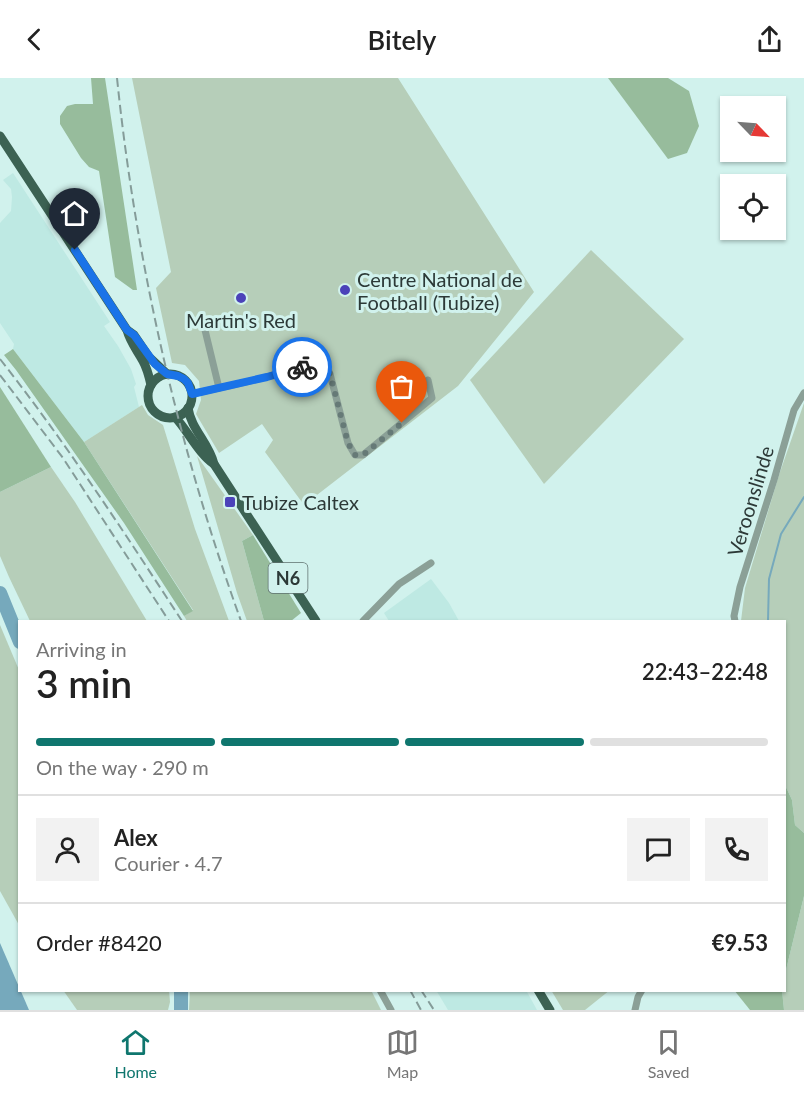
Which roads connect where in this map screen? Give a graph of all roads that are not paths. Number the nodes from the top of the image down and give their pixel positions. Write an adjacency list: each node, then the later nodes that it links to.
1 (0, 136): 3 (main road)
2 (204, 326): 7 (street)
3 (127, 330): 4 (main road); 6 (main road)
4 (167, 374): 6 (main road); 9 (main road)
5 (428, 380): 7 (street)
6 (151, 385): 11 (main road)
7 (219, 388): 9 (street)
8 (804, 393): 16 (street, Veroonslinde)
9 (192, 394): 10 (main road)
10 (188, 408): 11 (main road); 12 (main road, N6)
11 (175, 417): 12 (main road, N6)
12 (214, 464): 14 (main road, N6)
13 (431, 563): 15 (street)
14 (315, 620)
15 (364, 620)
16 (735, 620)
17 (381, 992): 20 (street)
18 (539, 992): 21 (main road)
19 (641, 992): 22 (street)
20 (391, 1010)
21 (550, 1010)
22 (635, 1010)

